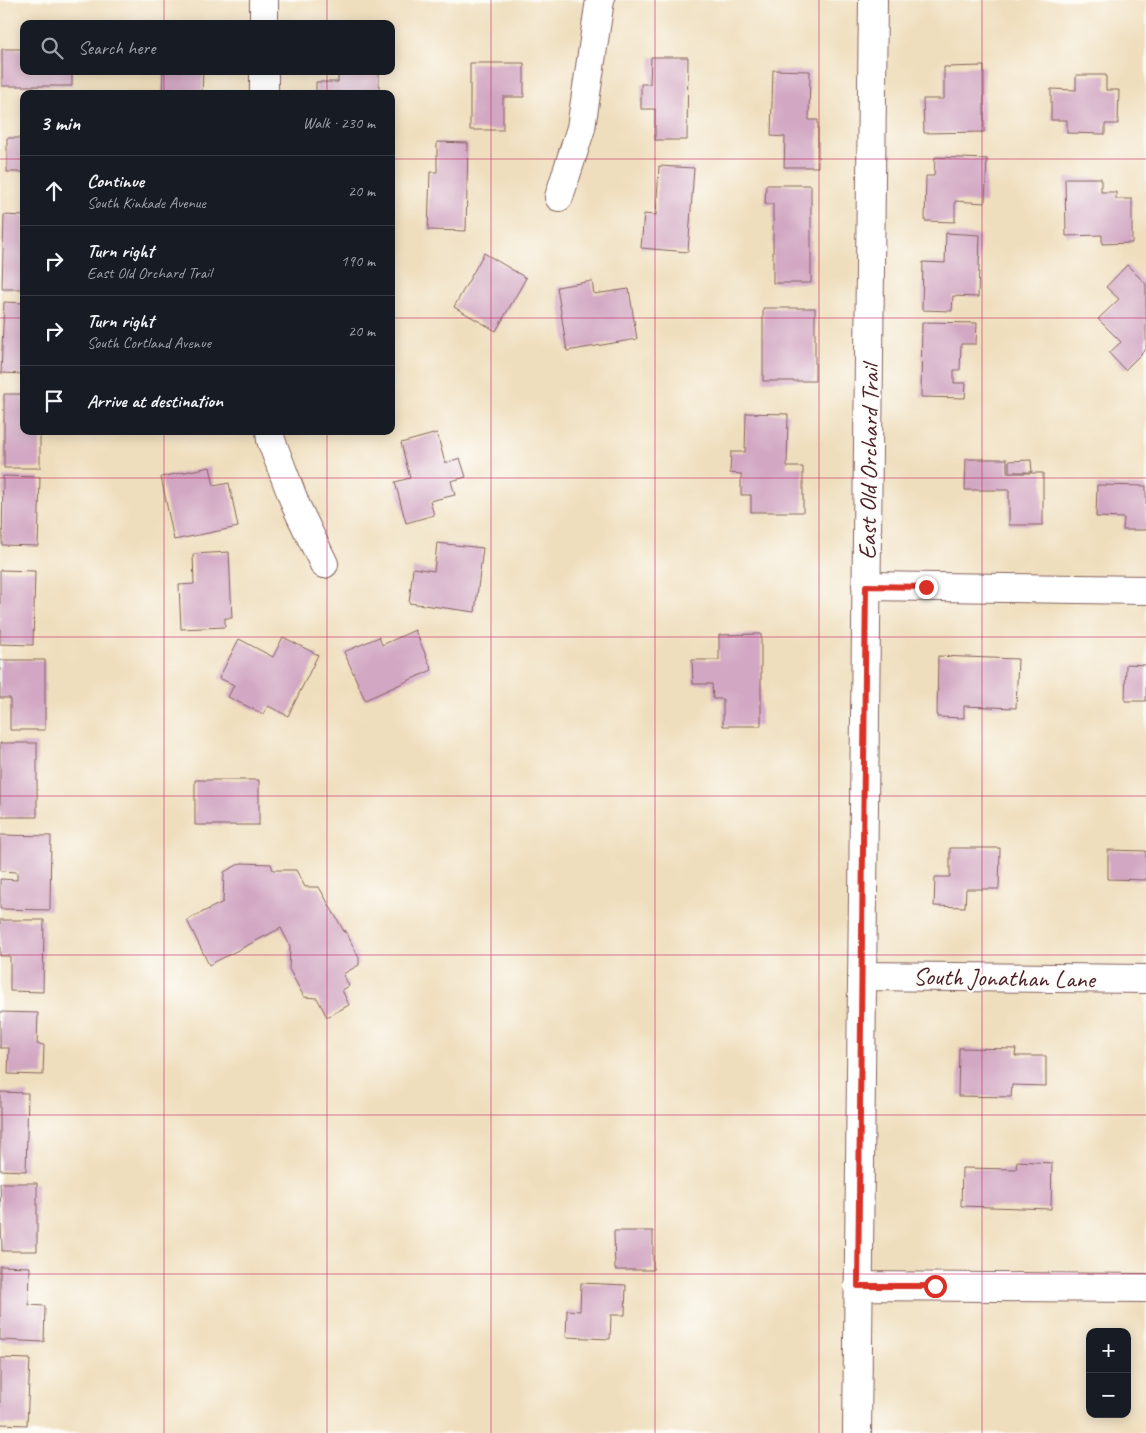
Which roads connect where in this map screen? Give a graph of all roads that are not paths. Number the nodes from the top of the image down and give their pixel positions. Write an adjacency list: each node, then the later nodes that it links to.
1 (264, 0): 4 (street)
2 (600, 0): 7 (street)
3 (873, 0): 10 (street, East Old Orchard Trail)
4 (264, 20)
5 (264, 75): 6 (street)
6 (264, 90)
7 (560, 197)
8 (270, 435): 9 (street)
9 (324, 564)
10 (866, 586): 11 (street); 12 (street, East Old Orchard Trail)
11 (1146, 590)
12 (862, 976): 13 (street, South Jonathan Lane); 14 (street, East Old Orchard Trail)
13 (1146, 978)
14 (858, 1286): 15 (street); 16 (street, East Old Orchard Trail)
15 (1146, 1288)
16 (857, 1433)

